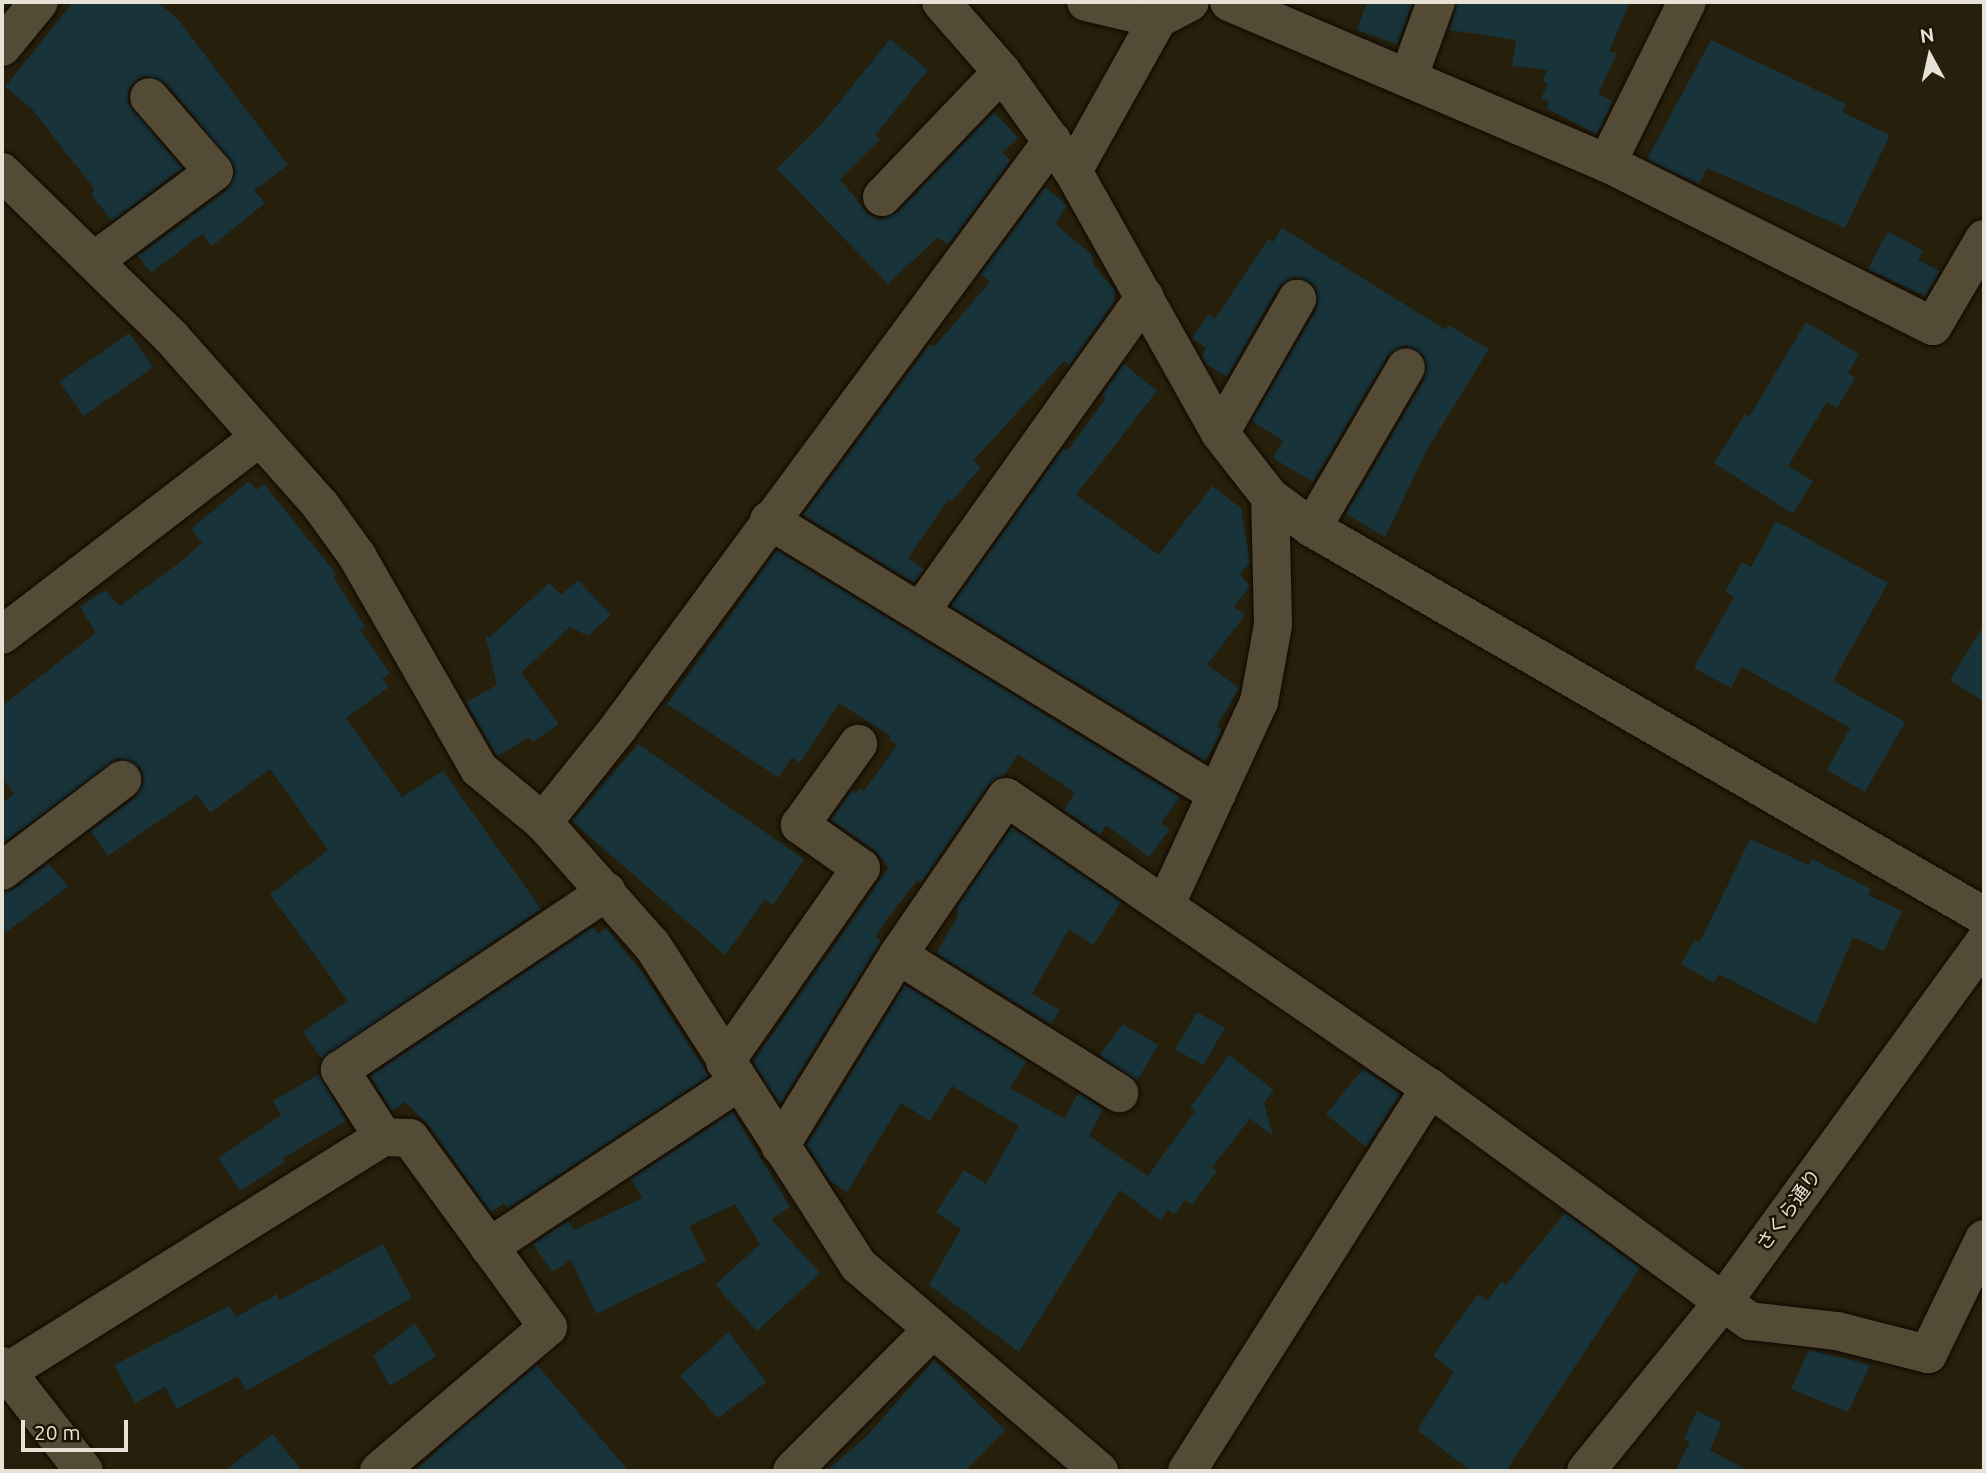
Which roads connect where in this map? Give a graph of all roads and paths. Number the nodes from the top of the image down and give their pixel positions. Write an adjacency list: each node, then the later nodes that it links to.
1 (38, 2): 8 (street)
2 (941, 2): 9 (street)
3 (1086, 2): 7 (street)
4 (1229, 2): 10 (street)
5 (1436, 2): 10 (street)
6 (1687, 2): 13 (street)
7 (1174, 10): 12 (street)
8 (2, 47)
9 (1002, 72): 12 (street); 15 (street)
10 (1409, 76): 13 (street)
11 (149, 97): 17 (street)
12 (1062, 156): 18 (street); 24 (street)
13 (1607, 163): 16 (street)
14 (2, 172): 17 (street)
15 (882, 197)
16 (1984, 239)
17 (94, 261): 22 (street)
18 (1145, 298): 21 (street); 26 (street)
19 (1297, 299): 21 (street)
20 (1406, 367): 25 (street)
21 (1220, 433): 23 (street)
22 (259, 438): 27 (street); 31 (street)
23 (1270, 497): 25 (street); 30 (street)
24 (769, 520): 26 (street); 31 (street)
25 (1312, 528): 35 (street)
26 (920, 612): 30 (street)
27 (2, 635)
28 (858, 744): 38 (street)
29 (122, 780): 32 (street)
30 (1217, 794): 34 (street)
31 (543, 822): 33 (street)
32 (2, 871)
33 (607, 891): 38 (street); 41 (street)
34 (1165, 906): 37 (street); 39 (street)
35 (1984, 916)
36 (1984, 942): 45 (street, さくら通り)
37 (898, 955): 40 (street); 42 (street)
38 (731, 1072): 42 (street); 44 (street)
39 (1430, 1088): 45 (street); 52 (street)
40 (1119, 1093)
41 (383, 1137): 44 (street); 47 (street)
42 (780, 1146): 46 (street)
43 (1984, 1239): 45 (street)
44 (489, 1247): 49 (street)
45 (1722, 1303): 53 (street, さくら通り)
46 (933, 1329): 50 (street); 51 (street)
47 (3, 1371): 48 (street)
48 (84, 1471)
49 (379, 1471)
50 (792, 1471)
51 (1099, 1471)
52 (1187, 1471)
53 (1587, 1471)

